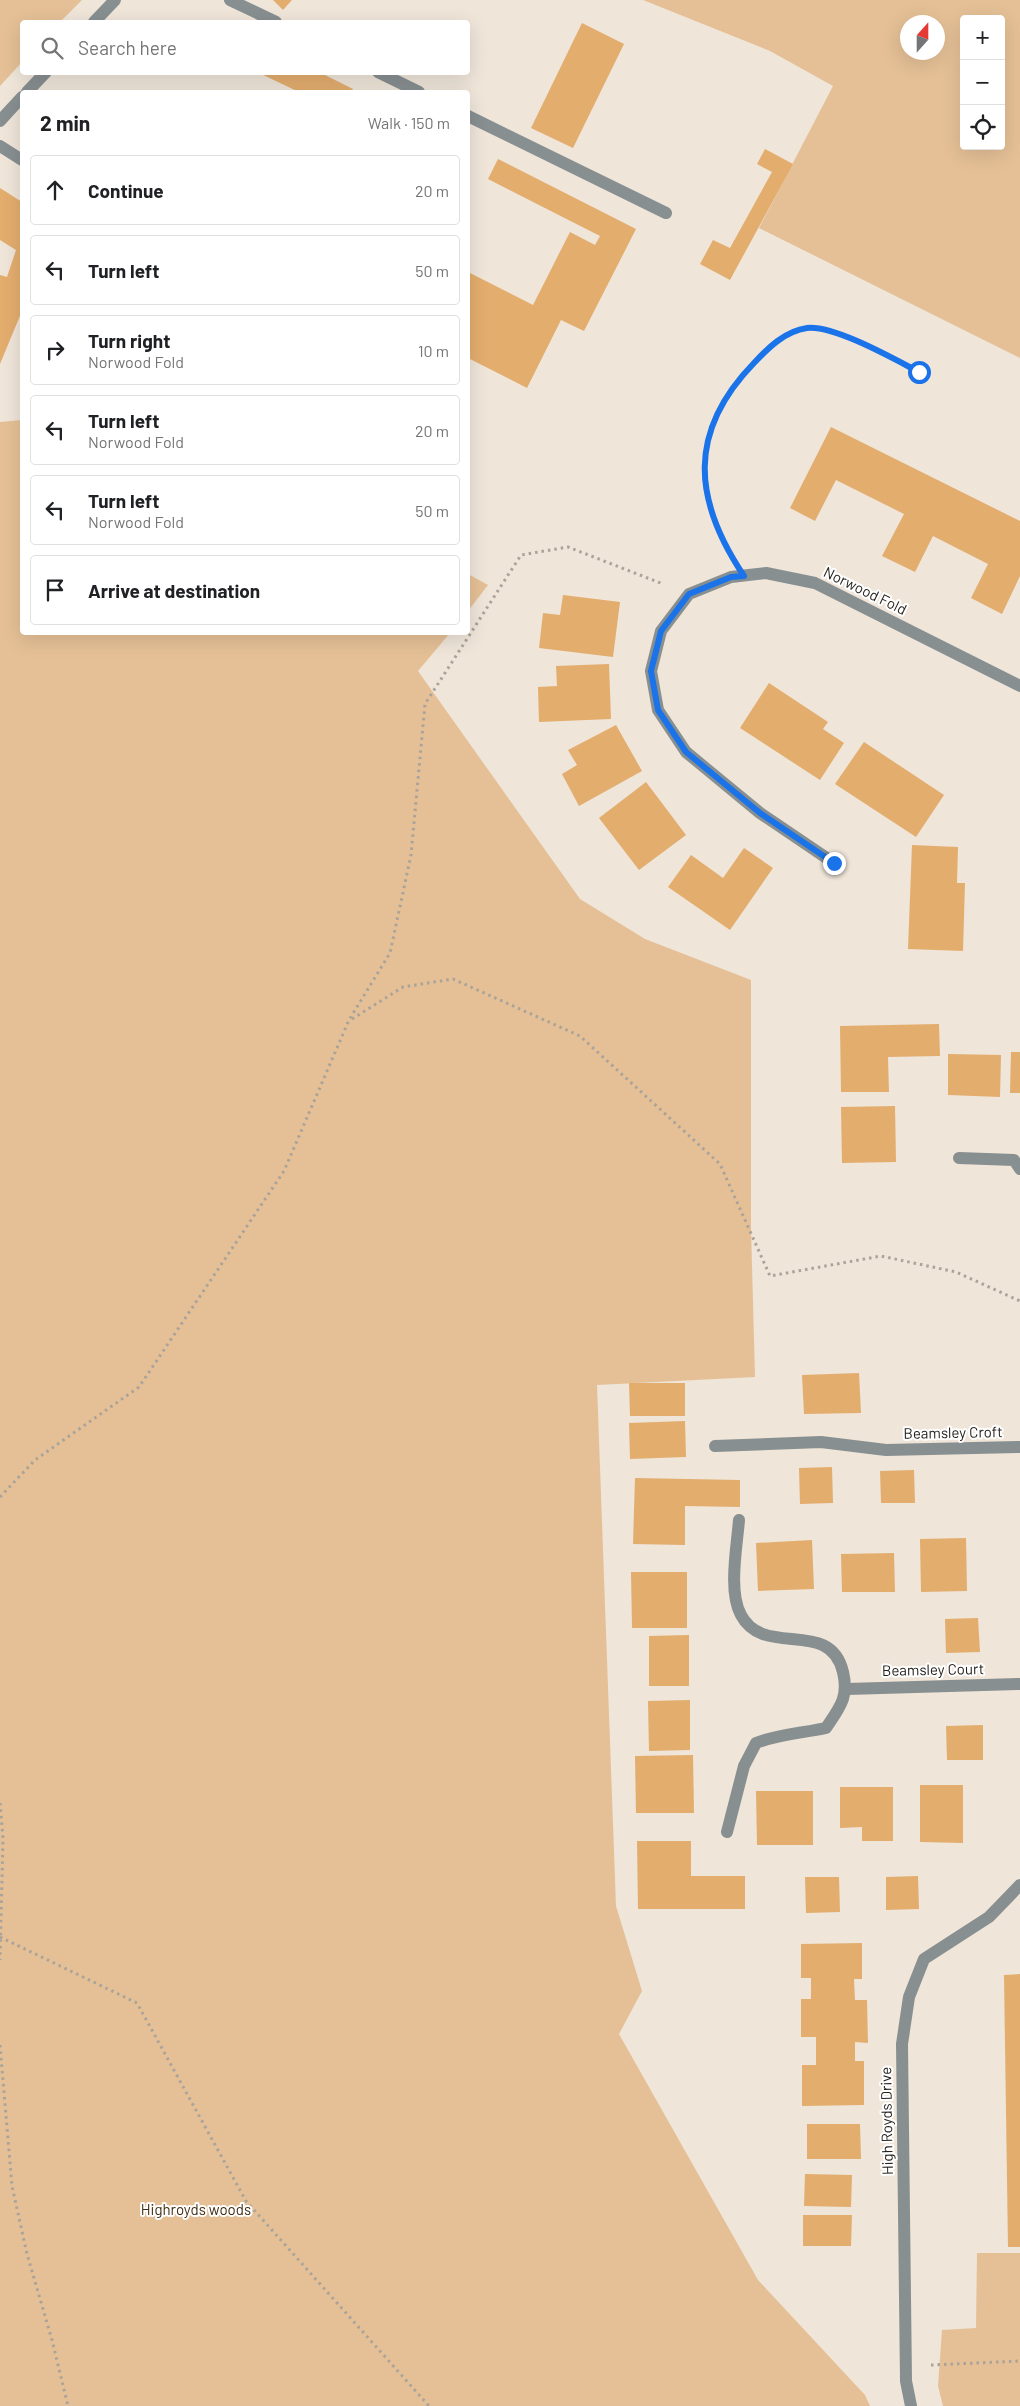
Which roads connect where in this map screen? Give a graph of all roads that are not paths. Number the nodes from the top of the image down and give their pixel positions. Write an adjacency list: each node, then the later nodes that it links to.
1 (115, 0): 3 (street)
2 (230, 0): 4 (street)
3 (96, 20)
4 (272, 20)
5 (43, 75): 7 (street)
6 (384, 75): 8 (street)
7 (29, 90)
8 (415, 90)
9 (20, 99): 11 (street)
10 (470, 117): 14 (street)
11 (0, 121)
12 (0, 146): 13 (street)
13 (20, 159)
14 (666, 213)
15 (1020, 686): 16 (street, Norwood Fold)
16 (834, 863)
17 (959, 1158): 18 (street)
18 (1020, 1169)
19 (715, 1446): 20 (street, Beamsley Croft)
20 (1020, 1448)
21 (739, 1520): 23 (street)
22 (1020, 1684): 23 (street, Beamsley Court)
23 (847, 1689): 24 (street)
24 (727, 1832)
25 (1018, 1892): 26 (street, High Royds Drive)
26 (911, 2406)

